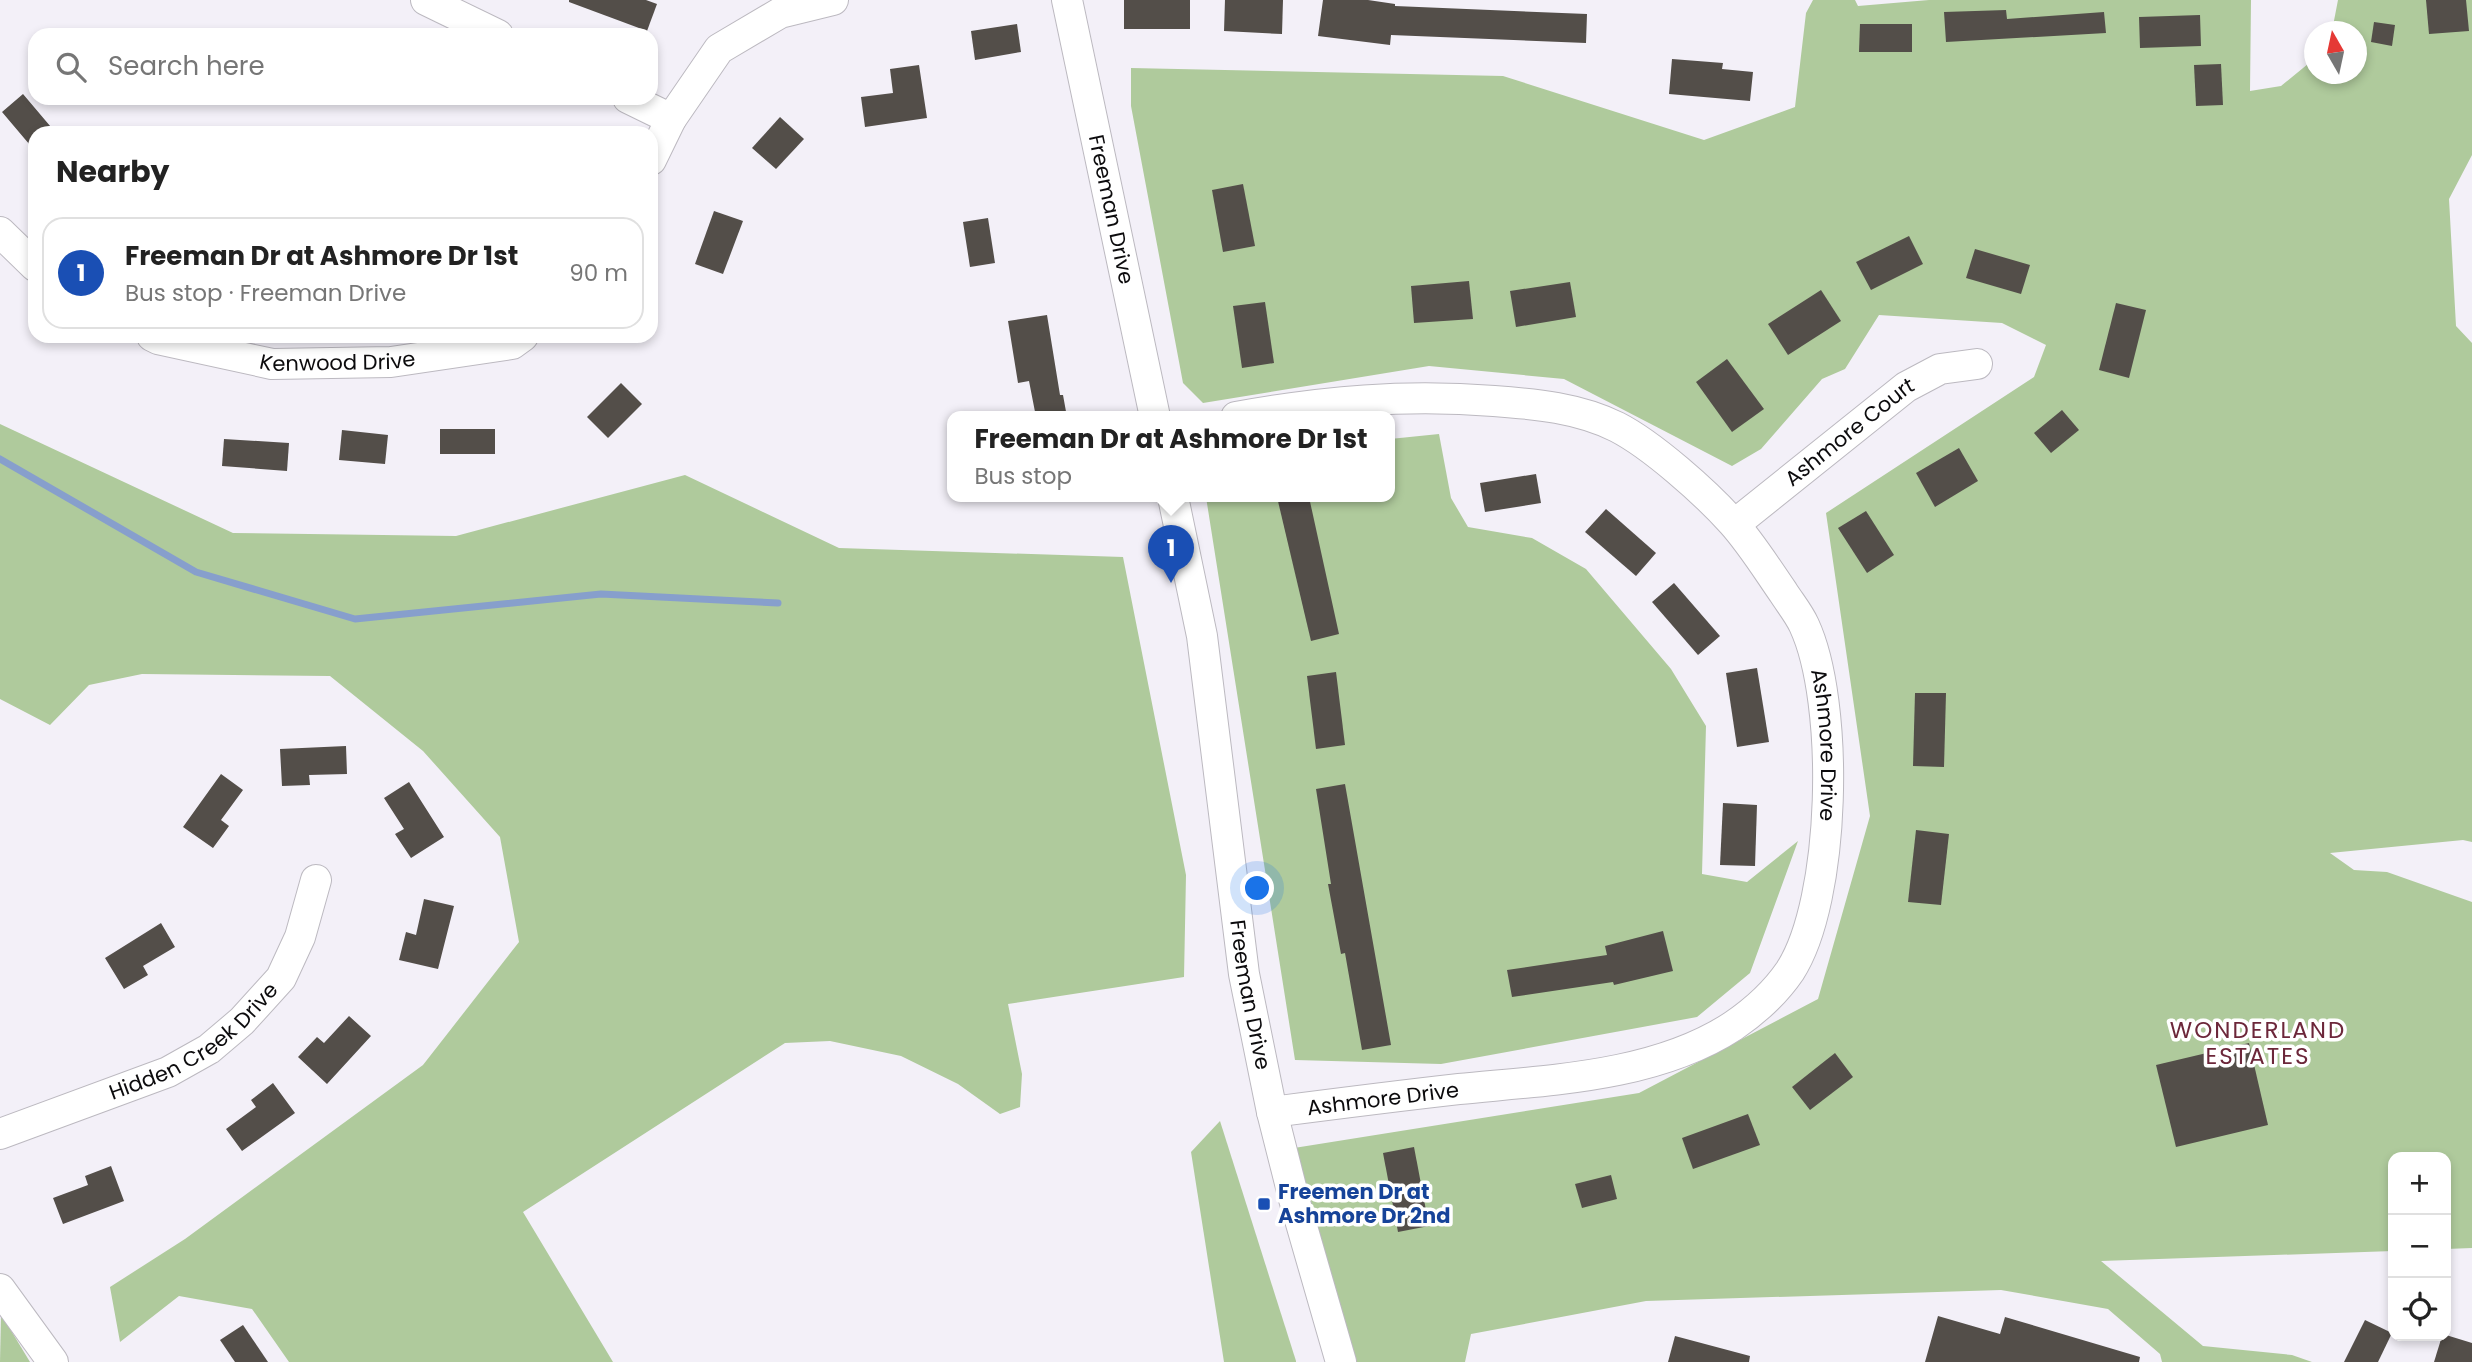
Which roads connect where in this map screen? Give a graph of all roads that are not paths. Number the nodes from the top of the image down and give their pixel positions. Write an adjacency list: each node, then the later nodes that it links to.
1 (426, 0): 4 (street)
2 (833, 0): 6 (street)
3 (1067, 0): 13 (street, Freeman Drive)
4 (484, 28)
5 (642, 105): 6 (street)
6 (671, 119): 7 (street)
7 (658, 146)
8 (0, 232): 9 (street)
9 (28, 259)
10 (182, 343): 11 (street, Kenwood Drive)
11 (513, 343)
12 (1977, 364): 16 (street, Ashmore Court)
13 (1154, 411)
14 (1271, 411): 16 (street, Ashmore Drive)
15 (1174, 502): 18 (street, Freeman Drive)
16 (1735, 524): 18 (street, Ashmore Drive)
17 (316, 880): 19 (street, Hidden Creek Drive)
18 (1272, 1112): 22 (street, Freeman Drive)
19 (0, 1133)
20 (0, 1289): 21 (street)
21 (53, 1362)
22 (1341, 1362)

